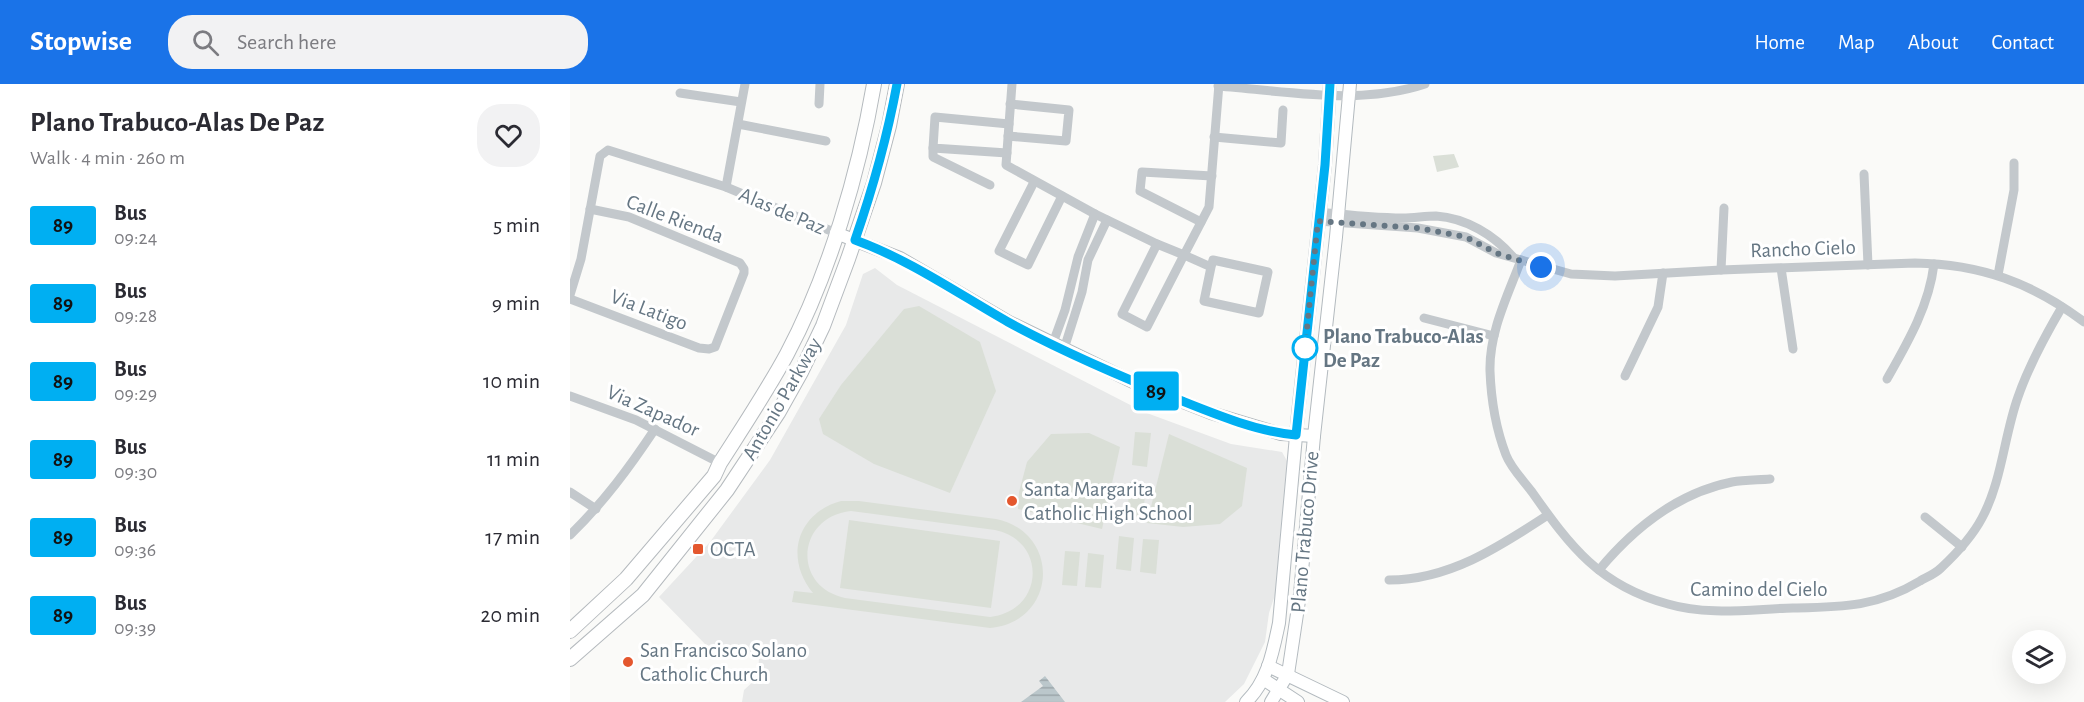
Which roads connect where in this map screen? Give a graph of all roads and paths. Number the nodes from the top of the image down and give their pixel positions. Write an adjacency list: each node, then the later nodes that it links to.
1 (745, 84): 11 (street)
2 (820, 84): 12 (street)
3 (874, 84): 39 (main road, Antonio Parkway)
4 (897, 84): 41 (main road, Antonio Parkway)
5 (1012, 84): 13 (street)
6 (1425, 84): 9 (street)
7 (1219, 85): 8 (street); 18 (street)
8 (1329, 89): 9 (street); 32 (main road, Plano Trabuco Drive)
9 (1349, 90): 34 (main road, Plano Trabuco Drive)
10 (680, 93): 11 (street)
11 (741, 102): 15 (street)
12 (819, 104)
13 (1010, 104): 16 (street); 17 (street)
14 (1282, 110): 18 (street)
15 (738, 124): 19 (street); 27 (street)
16 (1009, 124): 17 (street); 20 (street)
17 (1008, 136): 21 (street)
18 (1214, 137): 24 (street)
19 (826, 141)
20 (933, 148): 21 (street); 26 (street)
21 (1007, 153): 25 (street)
22 (2014, 163): 51 (street)
23 (1864, 174): 46 (street)
24 (1212, 176): 36 (street); 36 (street)
25 (1034, 182): 28 (street); 28 (street)
26 (990, 185)
27 (726, 187): 30 (street, Alas de Paz); 39 (street, Alas de Paz)
28 (1062, 196): 31 (street)
29 (1724, 208): 49 (street)
30 (590, 209): 52 (street); 58 (street, Calle Rienda)
31 (1095, 214): 35 (street); 57 (street)
32 (1319, 217): 34 (street, Rancho Cielo); 64 (main road, Plano Trabuco Drive)
33 (1439, 217): 34 (street, Rancho Cielo); 37 (street, Rancho Cielo); 38 (street)
34 (1338, 218): 38 (street, Rancho Cielo); 65 (main road, Plano Trabuco Drive)
35 (1107, 220): 42 (street); 57 (street)
36 (1201, 222): 43 (street)
37 (1468, 224): 40 (street); 44 (street, Rancho Cielo)
38 (1436, 231): 40 (street, Rancho Cielo)
39 (836, 233): 41 (main road, Alas de Paz); 66 (main road, Antonio Parkway)
40 (1466, 237): 44 (street, Rancho Cielo)
41 (855, 240): 57 (main road, Alas de Paz); 77 (main road, Antonio Parkway)
42 (1157, 244): 43 (street); 43 (street)
43 (1184, 255): 47 (street)
44 (1517, 258): 50 (street, Rancho Cielo); 56 (street, Camino del Cielo)
45 (1934, 264): 46 (street, Rancho Cielo); 51 (street, Rancho Cielo); 61 (street)
46 (1868, 265): 48 (street, Rancho Cielo)
47 (1211, 267): 47 (street)
48 (1781, 268): 49 (street, Rancho Cielo); 59 (street)
49 (1721, 270): 50 (street, Rancho Cielo)
50 (1663, 273): 60 (street)
51 (1998, 276): 53 (street, Rancho Cielo)
52 (570, 297): 58 (street, Via Latigo)
53 (2062, 307): 55 (street, Rancho Cielo); 73 (street, Camino del Cielo)
54 (1424, 318): 56 (street)
55 (2084, 322)
56 (1494, 336): 70 (street, Camino del Cielo)
57 (1058, 346): 64 (main road, Alas de Paz)
58 (715, 347)
59 (1793, 349)
60 (1625, 376)
61 (1887, 379)
62 (570, 396): 63 (street, Via Zapador)
63 (655, 429): 66 (street, Via Zapador); 69 (street)
64 (1296, 435): 65 (main road, Alas de Paz); 78 (main road, Plano Trabuco Drive)
65 (1314, 436): 79 (main road, Plano Trabuco Drive)
66 (720, 463): 76 (main road, Antonio Parkway)
67 (1770, 479): 74 (street)
68 (570, 492): 69 (street)
69 (597, 509): 72 (street)
70 (1548, 515): 74 (street, Camino del Cielo); 75 (street)
71 (1925, 517): 73 (street)
72 (570, 535)
73 (1962, 547): 74 (street, Camino del Cielo)
74 (1599, 570)
75 (1389, 580)
76 (570, 631)
77 (570, 659)
78 (1268, 666): 79 (main road); 80 (main road, Plano Trabuco Drive)
79 (1288, 674): 81 (main road, Plano Trabuco Drive); 85 (main road)
80 (1263, 679): 81 (main road); 82 (main road, Plano Trabuco Drive)
81 (1278, 690): 83 (main road, Plano Trabuco Drive); 84 (main road)
82 (1246, 702)
83 (1271, 702)
84 (1298, 702)
85 (1343, 702)

